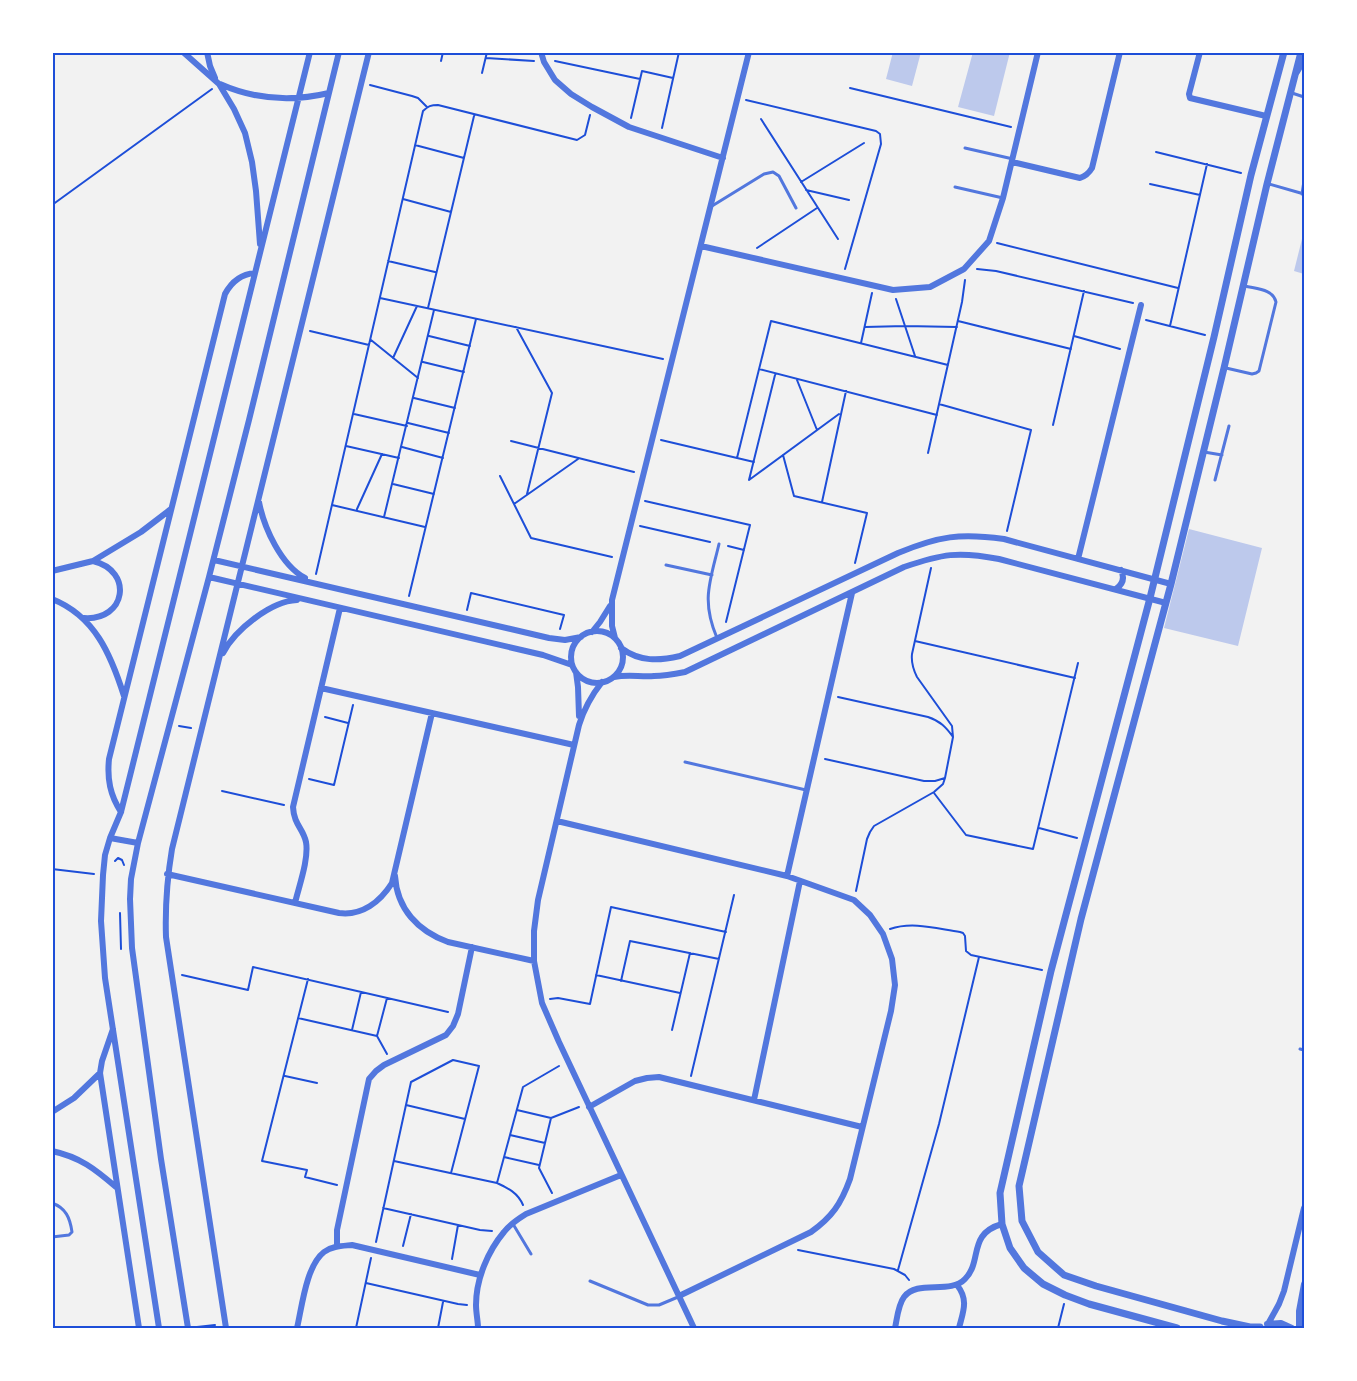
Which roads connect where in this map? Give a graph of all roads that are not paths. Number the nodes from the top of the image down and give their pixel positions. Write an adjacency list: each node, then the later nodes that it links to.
1 (183, 52): 15 (street)
2 (207, 52): 15 (street)
3 (310, 52): 19 (street)
4 (339, 52): 16 (street)
5 (369, 52): 41 (street)
6 (542, 52): 22 (street)
7 (749, 52): 22 (street)
8 (1038, 52): 23 (street)
9 (1120, 52): 23 (street)
10 (1200, 52): 20 (street)
11 (1284, 52): 20 (street)
12 (1301, 52): 14 (street)
13 (1305, 60): 14 (street)
14 (1296, 72): 17 (street)
15 (218, 82): 19 (street); 32 (street)
16 (329, 93): 19 (street); 45 (street)
17 (1291, 93): 18 (lane); 25 (street)
18 (1305, 97)
19 (298, 99): 32 (street)
20 (1266, 116): 53 (street)
21 (965, 148): 23 (lane)
22 (723, 158): 29 (street)
23 (1012, 160): 28 (street)
24 (1305, 181): 27 (lane)
25 (1268, 183): 27 (lane); 34 (street)
26 (955, 188): 28 (lane)
27 (1303, 194)
28 (1003, 198): 31 (street)
29 (710, 207): 30 (lane); 31 (street)
30 (796, 208)
31 (701, 246): 62 (street)
32 (261, 251): 33 (street)
33 (255, 273): 42 (street); 82 (street)
34 (1244, 286): 36 (street); 36 (lane)
35 (1141, 305): 44 (street)
36 (1224, 368): 38 (street)
37 (1229, 426): 39 (lane)
38 (1204, 452): 39 (lane); 56 (street)
39 (1222, 455): 40 (lane)
40 (1215, 480)
41 (258, 497): 48 (street); 54 (street)
42 (172, 508): 46 (street); 76 (street)
43 (719, 544): 51 (lane)
44 (1078, 559): 49 (street); 69 (street)
45 (214, 560): 48 (street); 52 (street)
46 (93, 561): 50 (street); 65 (street)
47 (666, 565): 51 (lane)
48 (241, 566): 54 (street); 55 (street)
49 (1121, 570): 53 (street); 57 (street)
50 (52, 571)
51 (712, 575): 69 (lane)
52 (209, 577): 55 (street); 85 (street)
53 (1154, 579): 56 (street); 59 (street)
54 (314, 583): 67 (street)
55 (237, 584): 61 (street); 71 (street)
56 (1171, 584): 63 (street)
57 (1116, 590): 58 (street); 59 (street)
58 (852, 593): 73 (street); 81 (street)
59 (1150, 598): 63 (street); 105 (street)
60 (52, 599): 65 (street)
61 (304, 600): 64 (street); 71 (street)
62 (612, 600): 66 (street); 68 (street)
63 (1166, 603): 115 (street)
64 (340, 608): 72 (street); 75 (street)
65 (84, 618): 76 (street)
66 (592, 632): 67 (street); 68 (street)
67 (581, 637): 72 (street)
68 (615, 638): 70 (street)
69 (717, 639): 70 (street)
70 (621, 648): 73 (street)
71 (218, 662): 87 (street)
72 (574, 668): 74 (street); 78 (street)
73 (614, 677): 74 (street)
74 (602, 682): 78 (street)
75 (321, 688): 77 (street); 90 (street)
76 (124, 699): 82 (street)
77 (432, 713): 79 (street); 86 (street)
78 (579, 726): 79 (street)
79 (574, 745): 83 (street)
80 (685, 762): 81 (lane)
81 (807, 790): 88 (street)
82 (121, 812): 84 (street)
83 (556, 821): 88 (street); 92 (street)
84 (110, 838): 85 (street); 93 (street)
85 (138, 843): 116 (street)
86 (395, 873): 90 (street); 91 (street)
87 (168, 874): 90 (street); 114 (street)
88 (787, 876): 89 (street)
89 (800, 881): 95 (street); 98 (street)
90 (294, 903)
91 (472, 947): 92 (street); 107 (street)
92 (534, 961): 96 (street)
93 (113, 1029): 94 (street); 118 (street)
94 (100, 1073): 97 (street); 101 (street)
95 (754, 1100): 96 (street); 98 (street)
96 (589, 1106): 100 (street)
97 (52, 1112)
98 (862, 1127): 113 (street)
99 (52, 1151): 101 (street)
100 (621, 1175): 104 (street); 113 (street)
101 (117, 1187): 117 (street)
102 (52, 1203): 106 (lane)
103 (1305, 1208): 115 (street)
104 (513, 1223): 108 (lane); 109 (street)
105 (1002, 1224): 112 (street); 124 (street)
106 (52, 1237)
107 (337, 1246): 109 (street); 119 (street)
108 (531, 1254)
109 (480, 1275): 120 (street)
110 (590, 1281): 113 (lane)
111 (1305, 1284): 126 (street)
112 (957, 1285): 122 (street); 123 (street)
113 (678, 1296): 121 (street)
114 (226, 1326)
115 (1262, 1326): 125 (street)
116 (188, 1328)
117 (139, 1329)
118 (159, 1329)
119 (297, 1329)
120 (478, 1329)
121 (694, 1329)
122 (895, 1329)
123 (959, 1329)
124 (1177, 1329)
125 (1292, 1329)
126 (1299, 1329)

